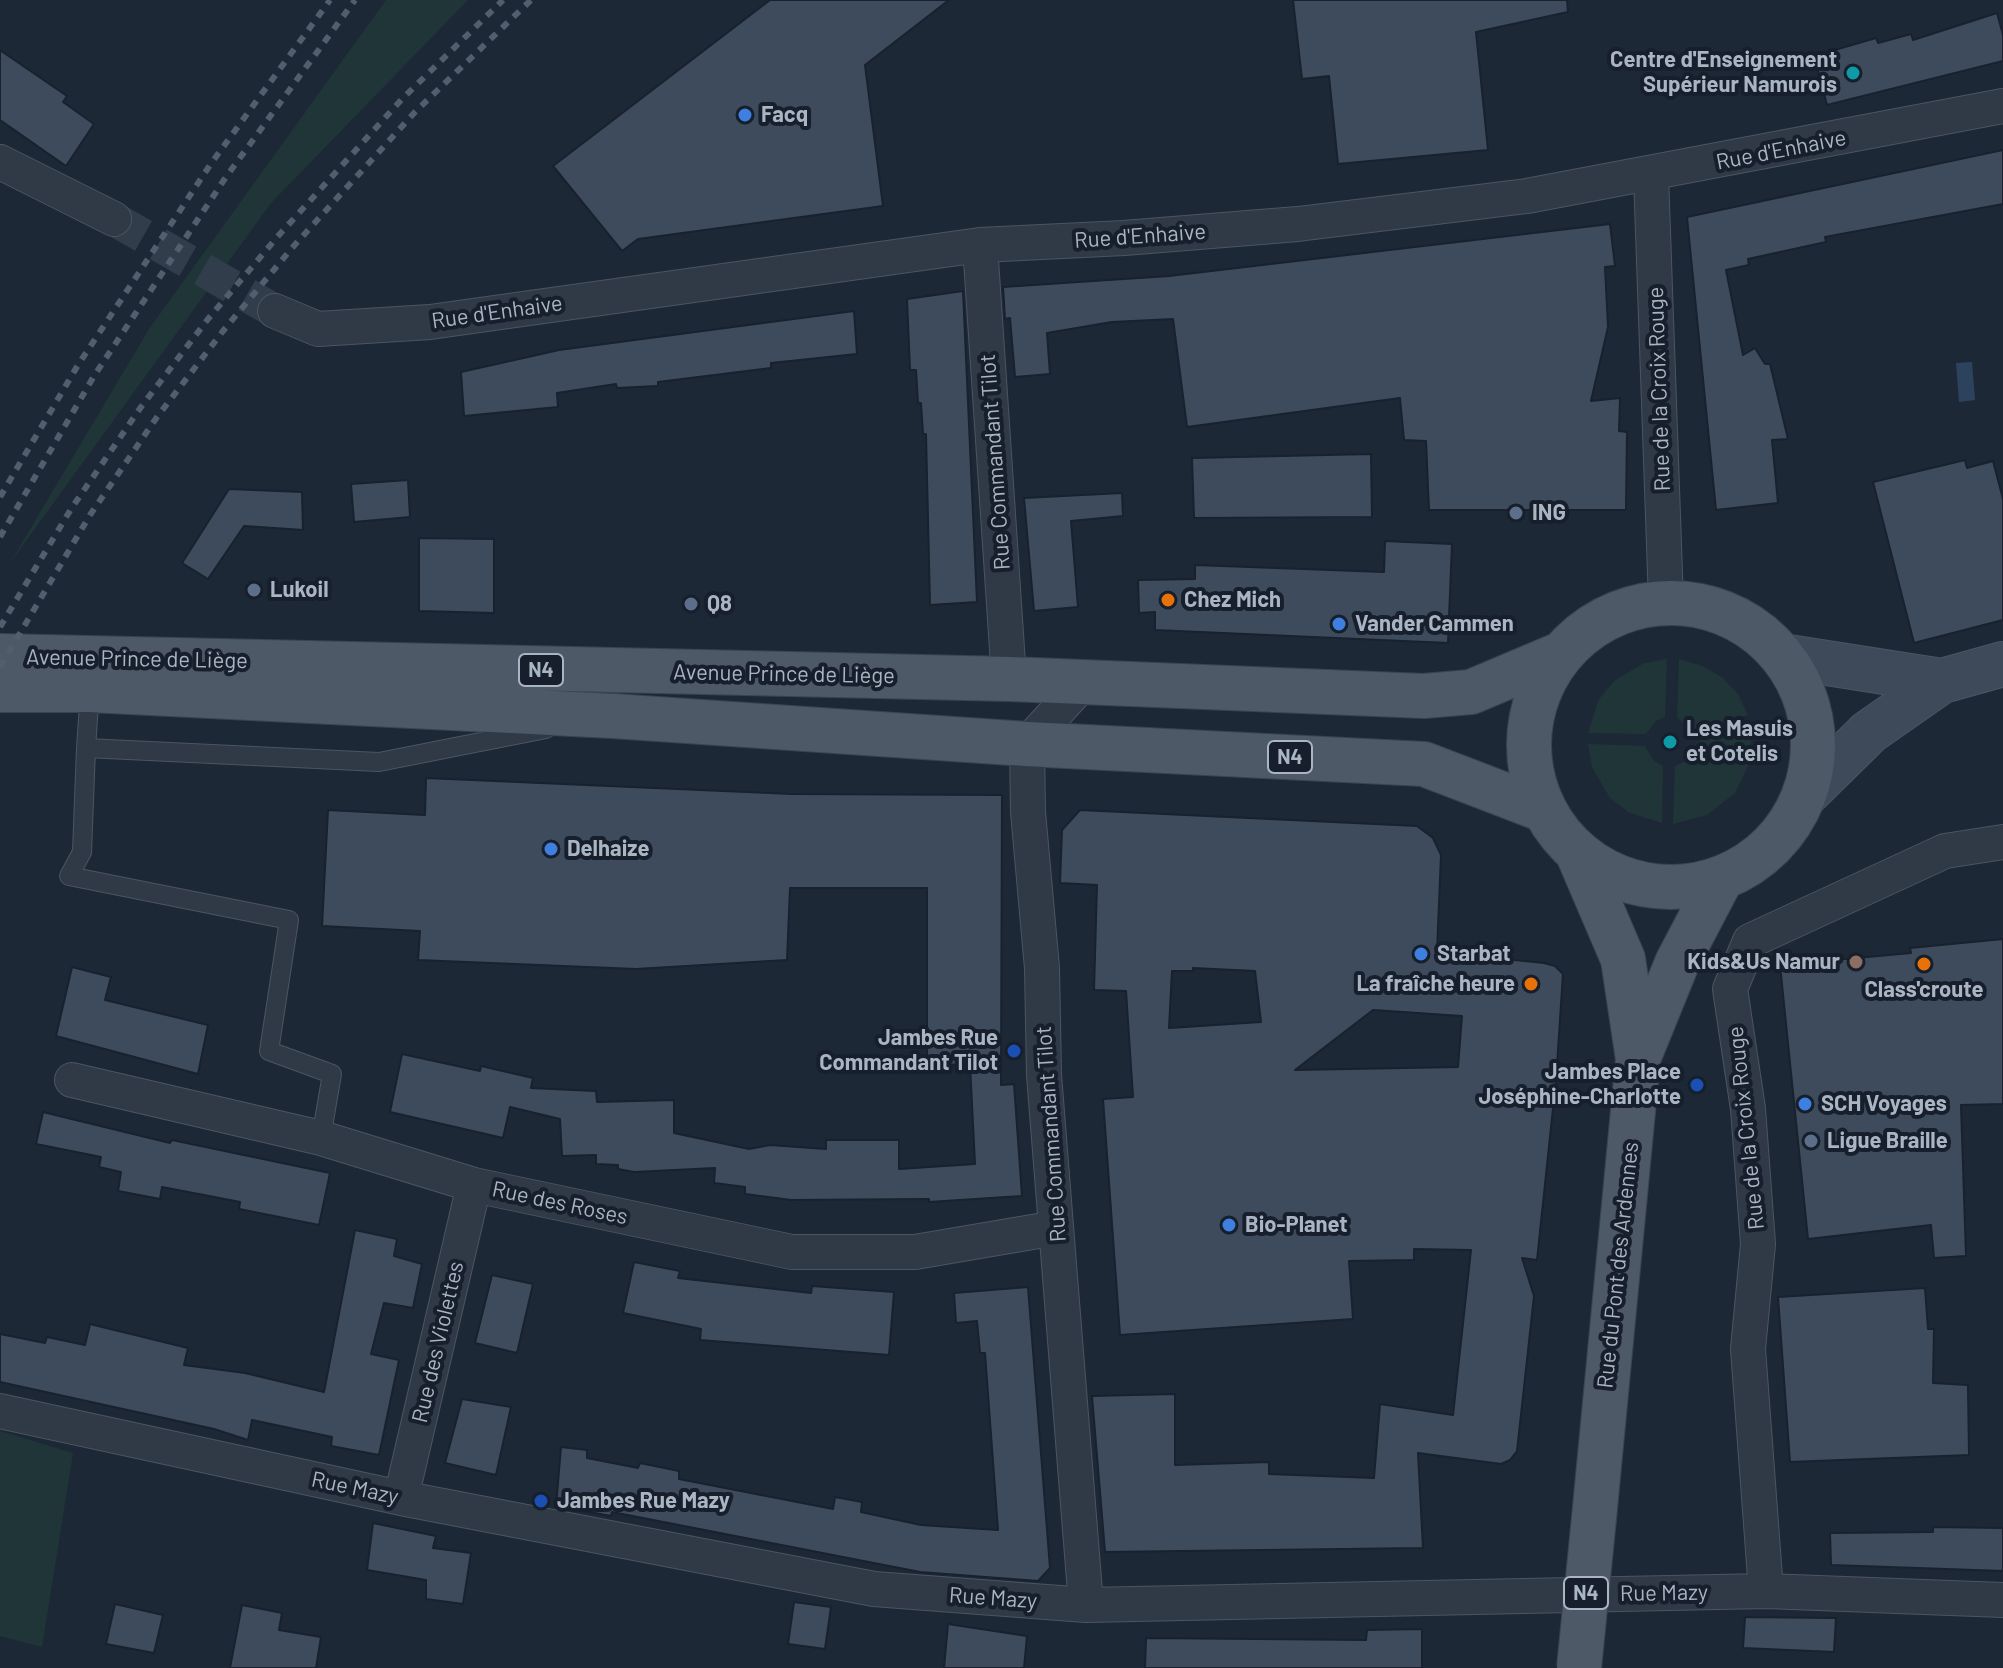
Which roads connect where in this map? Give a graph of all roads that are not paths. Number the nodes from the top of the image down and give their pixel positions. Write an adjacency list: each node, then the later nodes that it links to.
1 (2003, 106): 3 (street, Rue d'Enhaive)
2 (0, 162): 4 (street)
3 (1651, 175): 5 (street, Rue d'Enhaive); 7 (street, Rue de la Croix Rouge)
4 (114, 219)
5 (980, 245): 6 (street, Rue d'Enhaive); 12 (street, Rue Commandant Tilot)
6 (275, 311)
7 (1666, 602): 8 (main road); 10 (main road)
8 (1561, 654): 14 (main road, Avenue Prince de Liège / N4); 21 (main road)
9 (0, 656): 12 (main road, Avenue Prince de Liège / N4)
10 (1782, 656): 13 (main road); 20 (main road)
11 (2003, 664): 13 (main road)
12 (1009, 679): 14 (main road, Avenue Prince de Liège / N4)
13 (1942, 681): 20 (main road)
14 (1082, 684): 18 (street)
15 (0, 690): 16 (main road, Avenue Prince de Liège / N4)
16 (90, 690): 17 (main road, Avenue Prince de Liège / N4); 19 (lane)
17 (613, 716): 18 (main road, Avenue Prince de Liège / N4); 19 (lane)
18 (1027, 744): 21 (main road, Avenue Prince de Liège / N4); 29 (street, Rue Commandant Tilot)
19 (86, 748): 27 (lane)
20 (1805, 795): 24 (main road)
21 (1544, 810): 23 (main road)
22 (2003, 842): 32 (street, Rue de la Croix Rouge)
23 (1578, 854): 24 (main road); 25 (main road, Rue du Pont des Ardennes / N4)
24 (1721, 879): 25 (main road, Rue du Pont des Ardennes / N4)
25 (1638, 1059): 35 (main road, Rue du Pont des Ardennes / N4, bridge)
26 (72, 1080): 27 (street, Rue des Roses)
27 (321, 1138): 28 (street, Rue des Roses)
28 (474, 1185): 29 (street, Rue des Roses); 31 (street, Rue des Violettes)
29 (1056, 1228): 34 (street, Rue Commandant Tilot)
30 (0, 1411): 31 (street, Rue Mazy)
31 (401, 1498): 34 (street, Rue Mazy)
32 (1766, 1591): 33 (street, Rue Mazy); 34 (street, Rue Mazy)
33 (2003, 1600)
34 (1086, 1605)
35 (1579, 1668)

